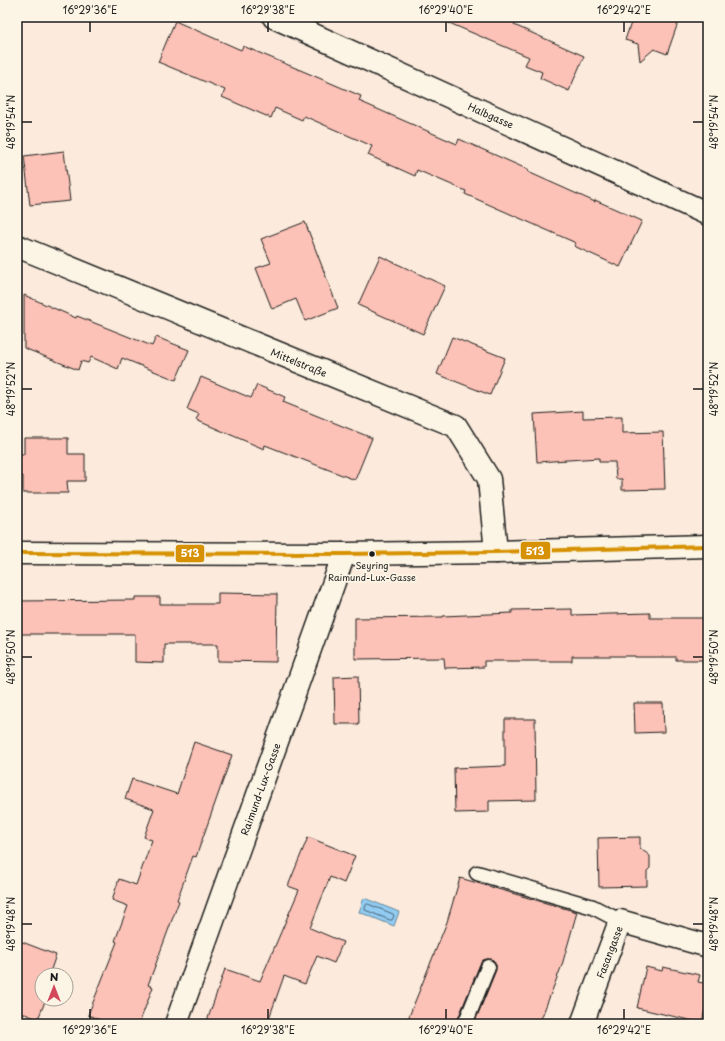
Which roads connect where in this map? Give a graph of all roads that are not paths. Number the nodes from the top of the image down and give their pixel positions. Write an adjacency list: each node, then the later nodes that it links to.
1 (274, 17): 2 (street, Halbgasse)
2 (708, 214)
3 (17, 246): 6 (street, Mittelstraße)
4 (708, 546): 6 (street)
5 (17, 552): 7 (street)
6 (496, 552): 7 (street)
7 (344, 554): 12 (street, Raimund-Lux-Gasse)
8 (477, 874): 9 (lane)
9 (620, 921): 10 (street, Fasangasse); 14 (street, Fasangasse)
10 (708, 946)
11 (488, 967): 13 (lane)
12 (176, 1024)
13 (465, 1024)
14 (582, 1024)

